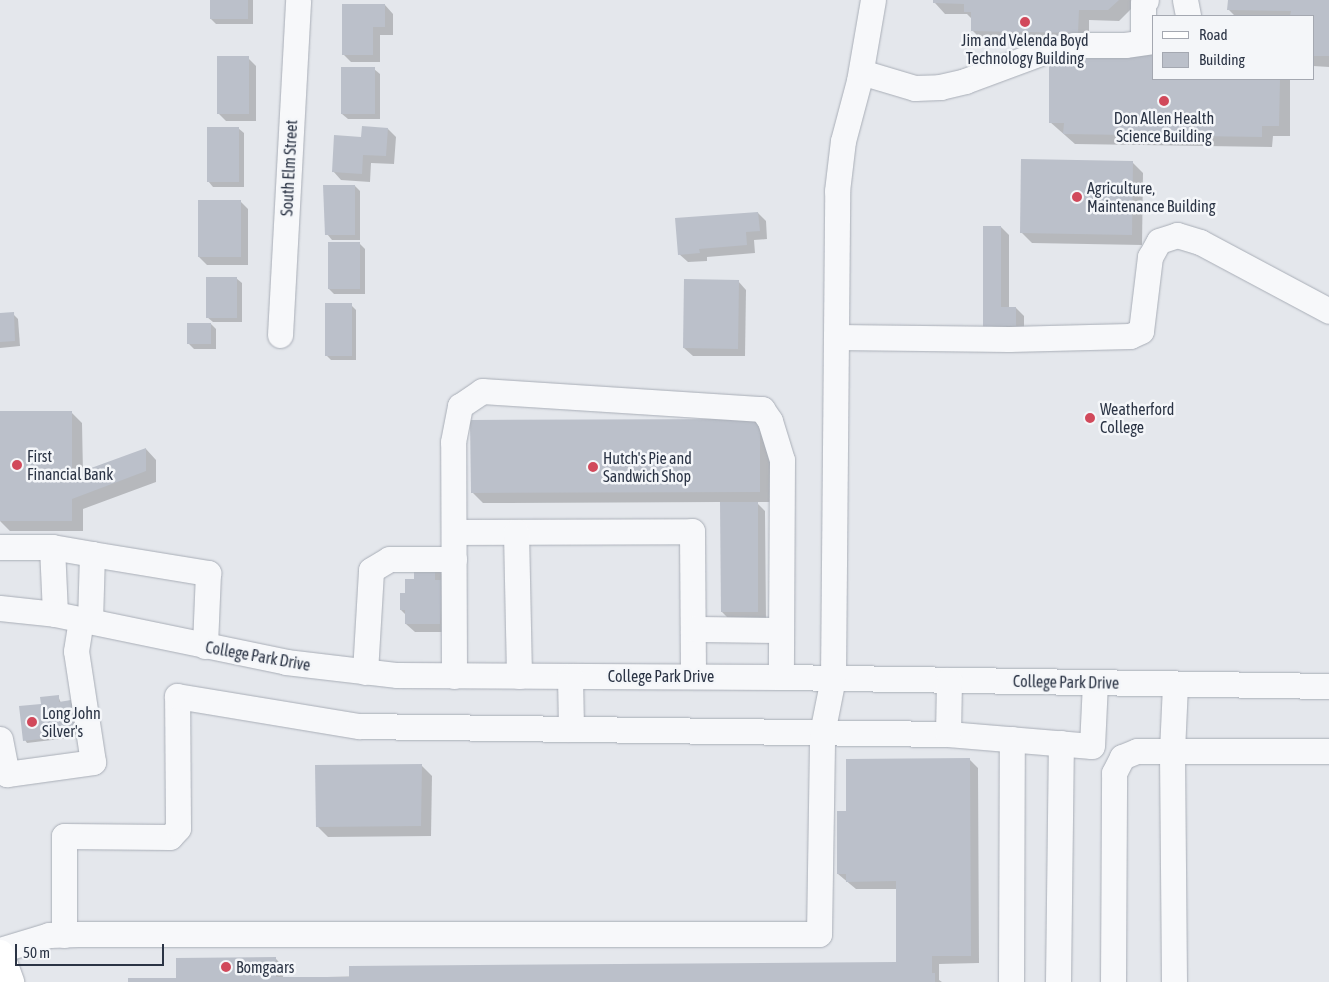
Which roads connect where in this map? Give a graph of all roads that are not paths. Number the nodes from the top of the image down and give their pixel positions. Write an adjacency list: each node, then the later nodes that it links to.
1 (298, 0): 9 (street, South Elm Street)
2 (873, 0): 7 (street)
3 (1146, 0): 6 (street)
4 (1185, 0): 5 (street)
5 (1188, 15)
6 (1148, 41): 7 (street)
7 (861, 72): 10 (street)
8 (1329, 311): 10 (street)
9 (280, 335)
10 (836, 338): 29 (street)
11 (454, 532): 12 (street); 16 (street); 21 (street)
12 (516, 532): 20 (street); 25 (street)
13 (0, 546): 14 (street)
14 (52, 547): 15 (street); 18 (street)
15 (92, 554): 19 (street); 22 (street)
16 (454, 559): 23 (street); 24 (street)
17 (0, 608): 18 (street, College Park Drive)
18 (55, 614): 19 (street, College Park Drive)
19 (86, 620): 22 (street, College Park Drive); 42 (street)
20 (693, 629): 21 (street); 27 (street)
21 (781, 630): 28 (street)
22 (205, 646): 23 (street, College Park Drive)
23 (366, 672): 24 (street, College Park Drive)
24 (454, 676): 25 (street, College Park Drive)
25 (519, 676): 26 (street, College Park Drive)
26 (570, 676): 27 (street, College Park Drive); 34 (street)
27 (693, 676): 28 (street, College Park Drive)
28 (781, 677): 29 (street, College Park Drive)
29 (833, 678): 30 (street, College Park Drive); 35 (street)
30 (949, 680): 31 (street, College Park Drive); 36 (street)
31 (1095, 682): 32 (street, College Park Drive); 39 (street)
32 (1175, 684): 33 (street, College Park Drive); 40 (street)
33 (1329, 686)
34 (571, 729): 35 (street); 43 (street)
35 (822, 733): 36 (street); 43 (street)
36 (948, 734): 38 (street)
37 (0, 739): 42 (street)
38 (1012, 739): 39 (street); 46 (street)
39 (1061, 743): 47 (street)
40 (1172, 751): 41 (street); 48 (street); 49 (street)
41 (1329, 751)
42 (4, 775)
43 (64, 934): 44 (street)
44 (0, 952): 45 (main road)
45 (10, 982)
46 (1011, 982)
47 (1058, 982)
48 (1113, 982)
49 (1174, 982)

